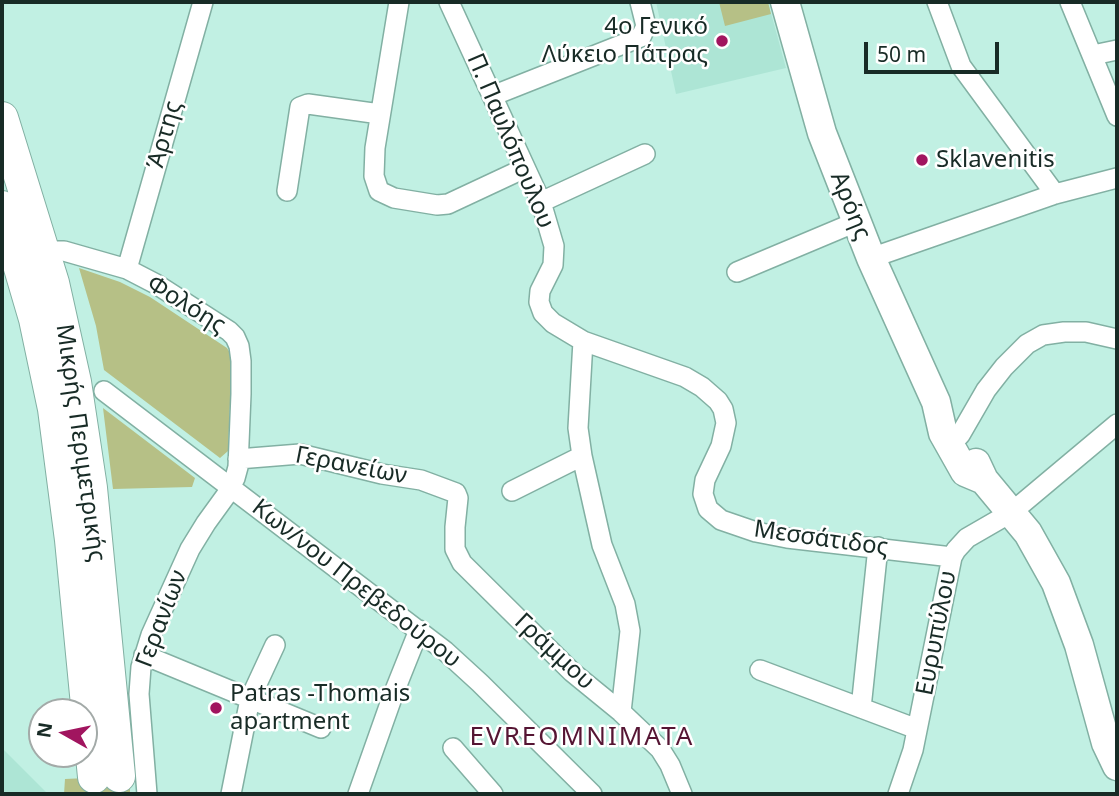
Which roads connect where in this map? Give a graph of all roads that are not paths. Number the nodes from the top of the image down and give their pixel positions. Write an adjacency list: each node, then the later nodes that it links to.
1 (203, 2): 24 (street, Άρτης)
2 (399, 2): 11 (street)
3 (449, 2): 10 (street, Π. Παυλόπουλου)
4 (640, 2): 10 (street)
5 (785, 2): 21 (street, Αρόης)
6 (937, 2): 18 (street)
7 (1070, 2): 9 (street)
8 (1117, 50): 9 (street)
9 (1093, 55): 12 (street)
10 (492, 96): 15 (street, Π. Παυλόπουλου)
11 (380, 114): 15 (street); 17 (street)
12 (1117, 116)
13 (2, 118): 22 (main road, Μικρής Περιμετρικής)
14 (645, 155): 19 (street)
15 (525, 168): 19 (street, Π. Παυλόπουλου)
16 (1117, 178): 18 (street)
17 (287, 191)
18 (1055, 194): 23 (street)
19 (541, 202): 27 (street, Π. Παυλόπουλου)
20 (2, 207): 22 (main road, Μικρής Περιμετρικής)
21 (856, 222): 23 (street, Αρόης); 25 (street)
22 (19, 248): 24 (street, Φολόης); 52 (main road, Μικρής Περιμετρικής)
23 (872, 258): 29 (street, Αρόης)
24 (127, 269): 33 (street, Φολόης)
25 (737, 272)
26 (1117, 339): 31 (street)
27 (583, 341): 32 (street); 39 (street, Μεσσάτιδος)
28 (104, 391): 35 (street, Κων/νου Πρεβεδούρου)
29 (936, 401): 31 (street, Αρόης); 34 (street, Αρόης)
30 (1117, 424): 38 (street, Ευρυπύλου)
31 (960, 435): 34 (street, Αρόης)
32 (582, 456): 36 (street); 47 (street)
33 (238, 459): 35 (street, Γερανίων); 37 (street, Γερανείων)
34 (984, 480): 38 (street, Αρόης)
35 (232, 487): 41 (street, Κων/νου Πρεβεδούρου); 43 (street, Γερανίων)
36 (512, 491)
37 (458, 498): 47 (street, Γράμμου)
38 (1012, 512): 40 (street, Ευρυπύλου); 51 (street)
39 (878, 547): 40 (street, Μεσσάτιδος); 46 (street)
40 (952, 556): 49 (street, Ευρυπύλου)
41 (418, 631): 53 (street, Κων/νου Πρεβεδούρου); 56 (street)
42 (275, 645): 45 (street)
43 (144, 655): 45 (street); 54 (street, Γερανίων)
44 (760, 670): 46 (street)
45 (250, 699): 48 (street); 55 (street)
46 (861, 708): 49 (street)
47 (621, 712): 58 (street, Γράμμου)
48 (321, 728)
49 (917, 729): 59 (street, Ευρυπύλου)
50 (453, 748): 57 (street)
51 (1117, 766)
52 (106, 777)
53 (578, 790)
54 (147, 794)
55 (231, 794)
56 (358, 794)
57 (493, 794)
58 (682, 794)
59 (898, 794)

